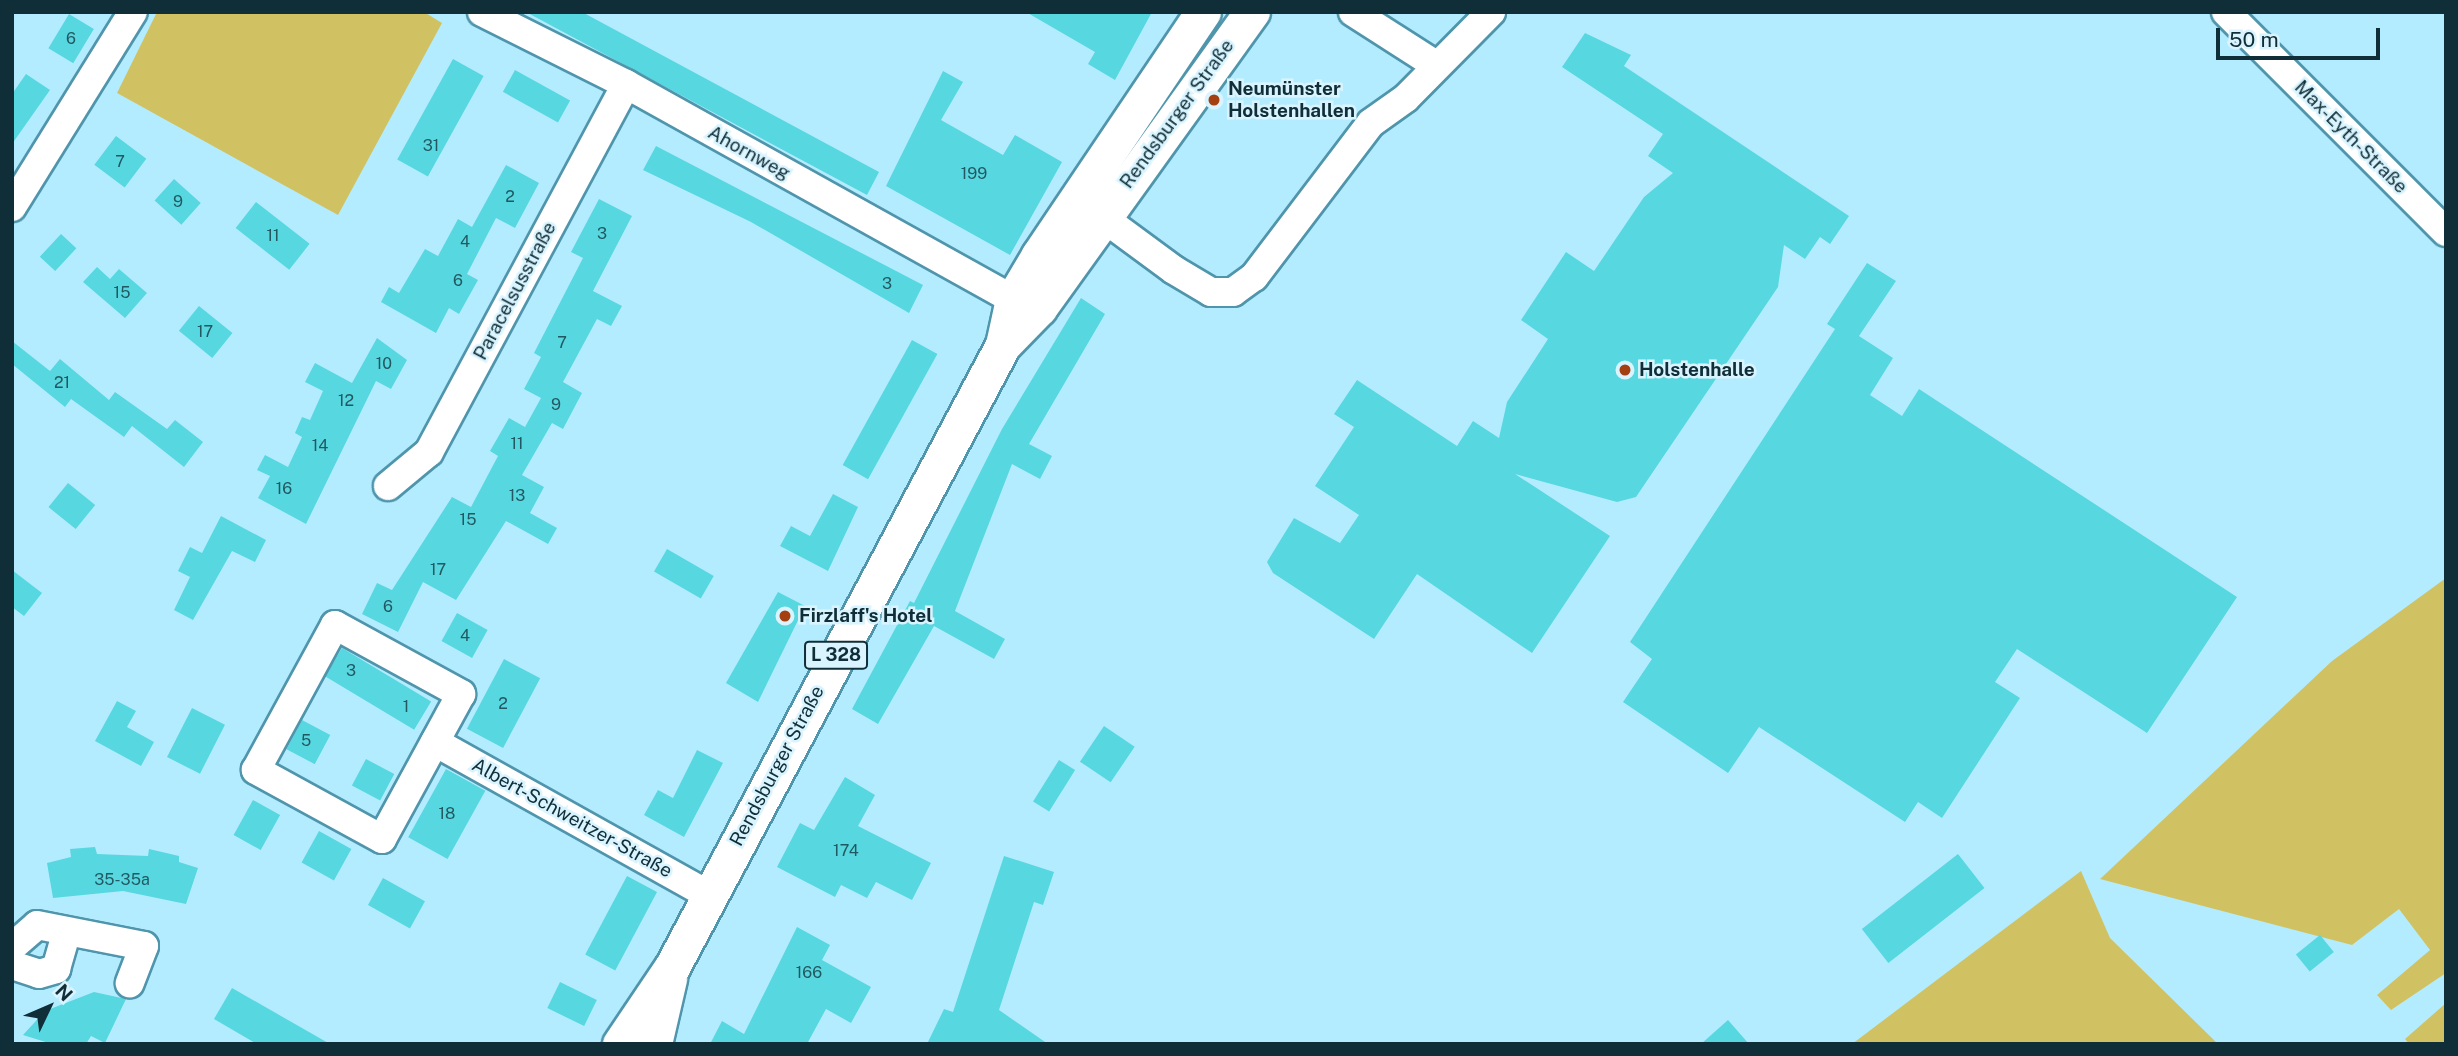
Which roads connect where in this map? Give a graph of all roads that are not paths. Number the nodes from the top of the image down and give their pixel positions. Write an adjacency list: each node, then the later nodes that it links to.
1 (133, 12): 11 (street)
2 (482, 12): 9 (street, Ahornweg)
3 (1203, 12): 10 (main road, Rendsburger Straße / L 328)
4 (1252, 12): 12 (main road, Rendsburger Straße / L 328)
5 (1353, 12): 8 (street)
6 (1491, 12): 8 (street)
7 (2226, 12): 14 (street, Max-Eyth-Straße)
8 (1436, 65): 12 (street)
9 (626, 84): 15 (street, Ahornweg); 17 (street, Paracelsusstraße)
10 (1103, 155): 12 (street, Rendsburger Straße); 13 (main road, Rendsburger Straße / L 328)
11 (12, 207)
12 (1102, 217): 13 (street); 16 (main road, Rendsburger Straße / L 328)
13 (1053, 232): 15 (main road, Rendsburger Straße / L 328)
14 (2446, 232)
15 (1013, 299): 16 (main road, Rendsburger Straße / L 328)
16 (1003, 345): 19 (main road, Rendsburger Straße / L 328)
17 (388, 486)
18 (435, 742): 18 (street); 19 (street, Albert-Schweitzer-Straße)
19 (709, 895): 23 (main road, Rendsburger Straße / L 328)
20 (66, 935): 21 (street); 22 (street); 24 (street)
21 (12, 947)
22 (12, 965)
23 (672, 967): 25 (main road, Rendsburger Straße / L 328); 26 (main road, Rendsburger Straße / L 328)
24 (130, 983)
25 (620, 1044)
26 (654, 1044)

